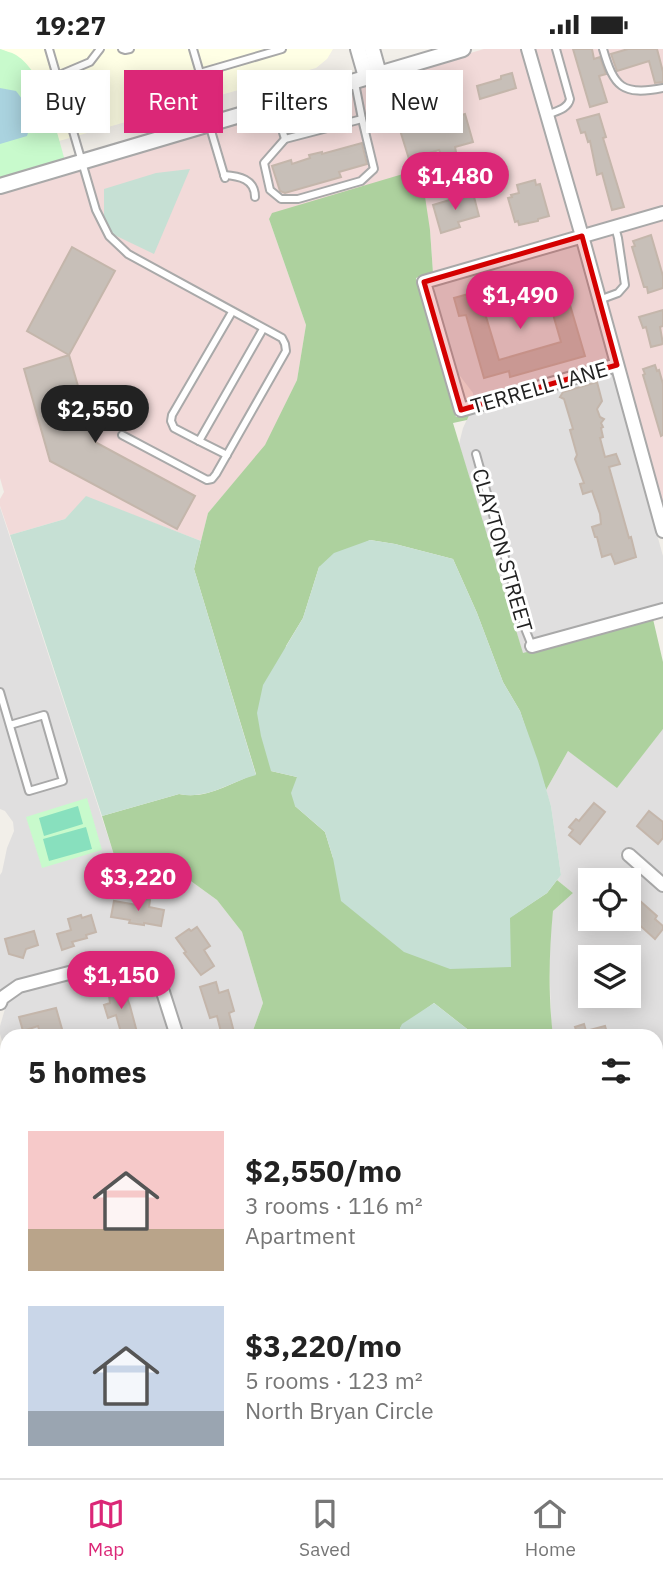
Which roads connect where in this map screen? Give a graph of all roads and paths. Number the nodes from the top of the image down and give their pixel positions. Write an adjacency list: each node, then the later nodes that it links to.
1 (49, 49): 13 (lane)
2 (122, 49): 3 (lane)
3 (130, 49)
4 (193, 49): 5 (lane)
5 (282, 49)
6 (358, 49): 17 (street)
7 (372, 49): 15 (street)
8 (462, 49): 16 (street)
9 (528, 49): 20 (street)
10 (556, 49): 20 (lane)
11 (603, 49): 19 (lane)
12 (99, 50): 14 (lane)
13 (55, 70)
14 (71, 70)
15 (368, 70)
16 (390, 70)
17 (366, 77): 18 (street); 21 (lane)
18 (352, 81)
19 (663, 88)
20 (547, 115): 32 (street)
21 (362, 119): 26 (lane); 26 (lane)
22 (74, 133): 27 (lane)
23 (179, 133): 27 (street)
24 (212, 133): 29 (lane)
25 (283, 133): 26 (lane)
26 (285, 139)
27 (82, 162): 28 (street); 34 (lane)
28 (0, 186)
29 (255, 197)
30 (663, 213): 31 (street)
31 (615, 227): 32 (street); 33 (lane)
32 (582, 236): 33 (street); 36 (street, TERRELL LANE)
33 (599, 300): 36 (street)
34 (232, 311): 35 (lane); 38 (lane)
35 (264, 328): 38 (lane); 40 (lane)
36 (617, 365): 41 (street)
37 (122, 435): 40 (lane)
38 (199, 441): 40 (lane)
39 (475, 454): 43 (lane, CLAYTON STREET)
40 (227, 455)
41 (663, 531)
42 (663, 610): 43 (street)
43 (532, 646)
44 (0, 692): 45 (lane)
45 (10, 725): 45 (lane)
46 (629, 855): 47 (street)
47 (663, 885)
48 (0, 1003): 49 (street)
49 (175, 1029)

